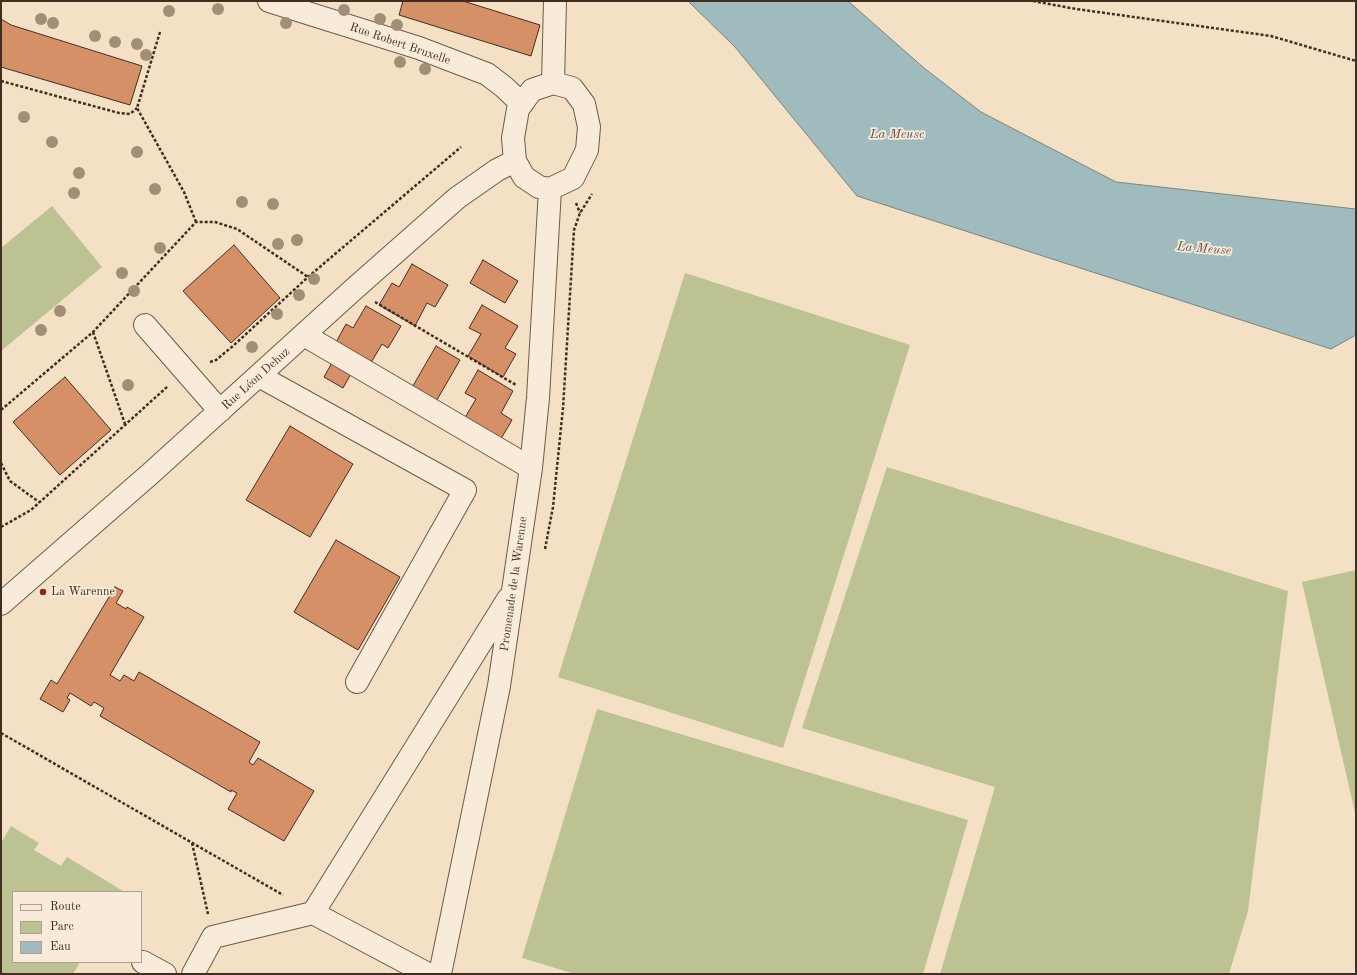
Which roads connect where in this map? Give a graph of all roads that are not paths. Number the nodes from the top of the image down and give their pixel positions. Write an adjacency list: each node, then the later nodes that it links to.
1 (269, 1): 4 (street, Rue Robert Bruxelle)
2 (555, 1): 3 (street)
3 (552, 83): 4 (street); 6 (street)
4 (522, 104): 5 (street)
5 (515, 162): 6 (street); 8 (street, Rue Léon Dehuz)
6 (550, 189): 11 (street, Promenade de la Warenne)
7 (145, 325): 10 (street)
8 (304, 335): 9 (street, Rue Léon Dehuz); 11 (street)
9 (259, 376): 10 (street, Rue Léon Dehuz); 14 (street)
10 (220, 411): 13 (street, Rue Léon Dehuz)
11 (531, 468): 12 (street, Promenade de la Warenne)
12 (512, 592): 15 (street); 20 (street, Promenade de la Warenne)
13 (1, 604)
14 (357, 682)
15 (313, 912): 18 (street); 19 (street)
16 (143, 962): 17 (street)
17 (165, 974)
18 (193, 974)
19 (428, 974)
20 (440, 974)

